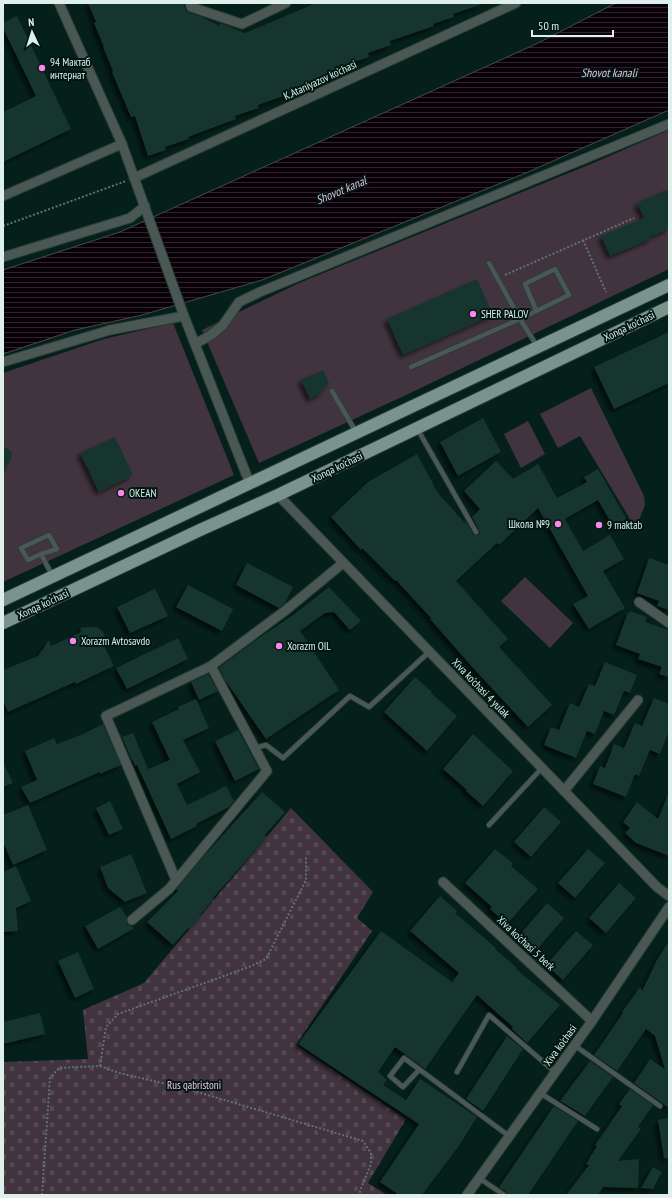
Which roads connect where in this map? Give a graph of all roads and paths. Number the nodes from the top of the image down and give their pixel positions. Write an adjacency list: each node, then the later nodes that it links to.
1 (60, 3): 7 (street)
2 (190, 3): 3 (street)
3 (286, 3)
4 (516, 3): 5 (street, K.Ataniyazov ko'chasi)
5 (501, 6): 8 (street, K.Ataniyazov ko'chasi)
6 (669, 124): 23 (street)
7 (122, 144): 8 (street); 9 (street)
8 (134, 178): 10 (street); 12 (path)
9 (3, 196)
10 (145, 206): 14 (street); 21 (street)
11 (634, 218): 13 (path)
12 (3, 226)
13 (583, 240): 16 (path); 18 (path)
14 (3, 257)
15 (489, 263): 22 (lane)
16 (505, 275)
17 (669, 285): 24 (main road, Xonqa ko'chasi)
18 (606, 292)
19 (669, 307): 28 (main road, Xonqa ko'chasi)
20 (536, 310): 20 (lane); 22 (lane)
21 (184, 316): 23 (street); 25 (street)
22 (520, 319): 24 (lane); 26 (lane)
23 (195, 344): 30 (street)
24 (538, 347): 29 (main road, Xonqa ko'chasi)
25 (3, 362)
26 (411, 367)
27 (332, 391): 29 (lane)
28 (417, 428): 31 (main road, Xonqa ko'chasi); 32 (lane)
29 (357, 433): 30 (main road, Xonqa ko'chasi)
30 (250, 484): 35 (main road, Xonqa ko'chasi)
31 (278, 495): 34 (street, Xiva ko'chasi 4 yulak); 38 (main road, Xonqa ko'chasi)
32 (476, 532)
33 (41, 554): 33 (lane); 35 (lane)
34 (343, 563): 40 (street, Xiva ko'chasi 4 yulak); 41 (street)
35 (53, 577): 36 (main road, Xonqa ko'chasi)
36 (3, 600)
37 (639, 602): 39 (street)
38 (3, 623)
39 (669, 623)
40 (429, 652): 43 (lane); 44 (street, Xiva ko'chasi 4 yulak)
41 (211, 666): 43 (street); 48 (street)
42 (638, 700): 45 (street)
43 (255, 748): 48 (street)
44 (542, 768): 45 (street, Xiva ko'chasi 4 yulak); 46 (lane)
45 (564, 791): 50 (street, Xiva ko'chasi 4 yulak)
46 (489, 826)
47 (306, 857): 55 (path)
48 (176, 880): 52 (street)
49 (443, 882): 53 (street, Xiva ko'chasi 5 berk)
50 (669, 896)
51 (669, 907): 53 (street, Xiva ko'chasi)
52 (132, 920)
53 (592, 1021): 54 (street, Xiva ko'chasi)
54 (574, 1045): 58 (street, Xiva ko'chasi); 60 (lane)
55 (100, 1066): 64 (path); 65 (path)
56 (419, 1070): 56 (lane); 62 (lane)
57 (457, 1072): 58 (lane)
58 (555, 1072): 59 (street, Xiva ko'chasi)
59 (540, 1093): 61 (lane); 62 (street, Xiva ko'chasi)
60 (660, 1106)
61 (597, 1129)
62 (509, 1136): 63 (street, Xiva ko'chasi)
63 (479, 1178): 66 (street, Xiva ko'chasi); 67 (lane)
64 (42, 1195)
65 (360, 1195)
66 (467, 1195)
67 (504, 1195)

